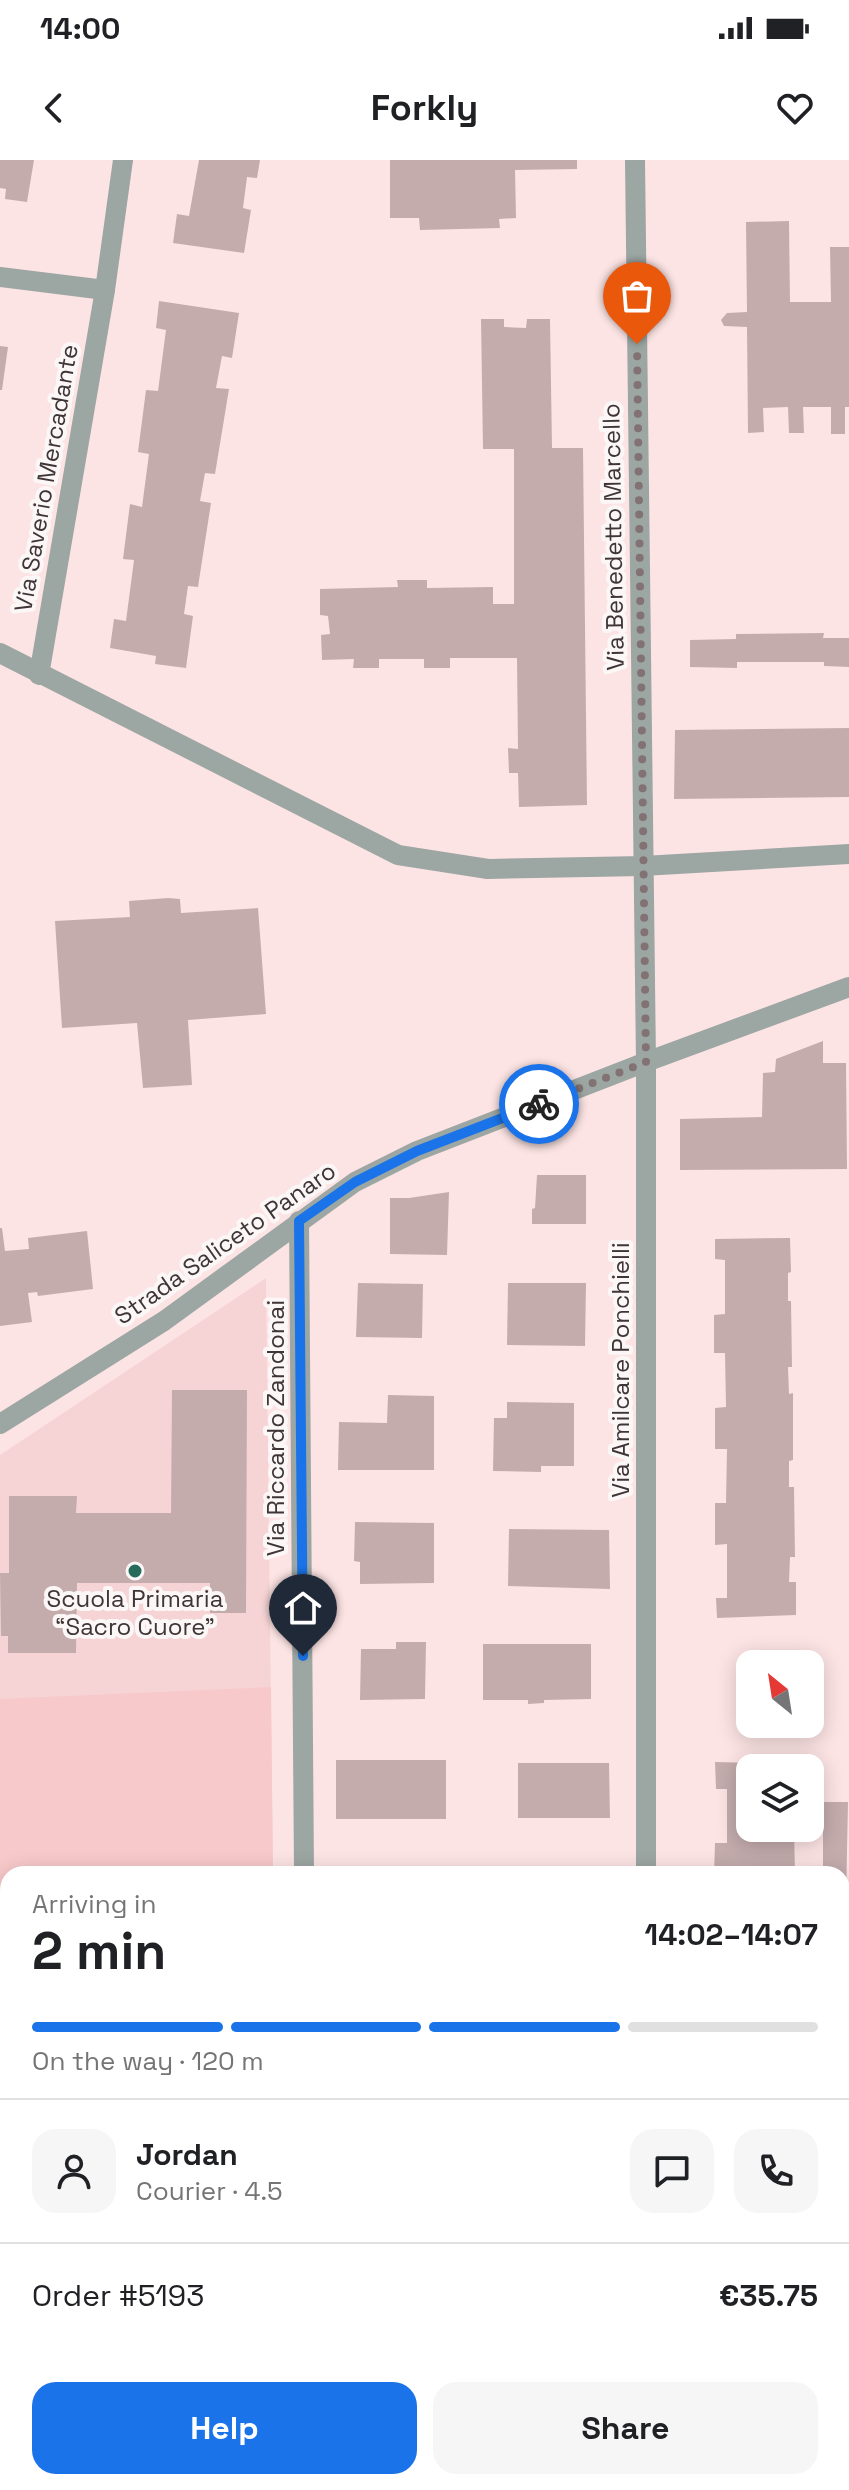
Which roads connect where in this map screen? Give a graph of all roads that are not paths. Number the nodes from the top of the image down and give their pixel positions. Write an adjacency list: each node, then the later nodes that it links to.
1 (123, 160): 4 (street, Via Saverio Mercadante)
2 (635, 160): 8 (street, Via Benedetto Marcello)
3 (0, 277): 4 (street)
4 (105, 290): 6 (street, Via Saverio Mercadante)
5 (0, 653): 6 (street)
6 (39, 675): 8 (street)
7 (849, 854): 8 (street)
8 (643, 866): 10 (street, Via Amilcare Ponchielli)
9 (849, 987): 10 (street, Strada Saliceto Panaro)
10 (646, 1062): 11 (street, Strada Saliceto Panaro); 14 (street, Via Amilcare Ponchielli)
11 (299, 1221): 12 (street, Strada Saliceto Panaro); 13 (street, Via Riccardo Zandonai)
12 (0, 1424)
13 (304, 1866)
14 (646, 1866)

